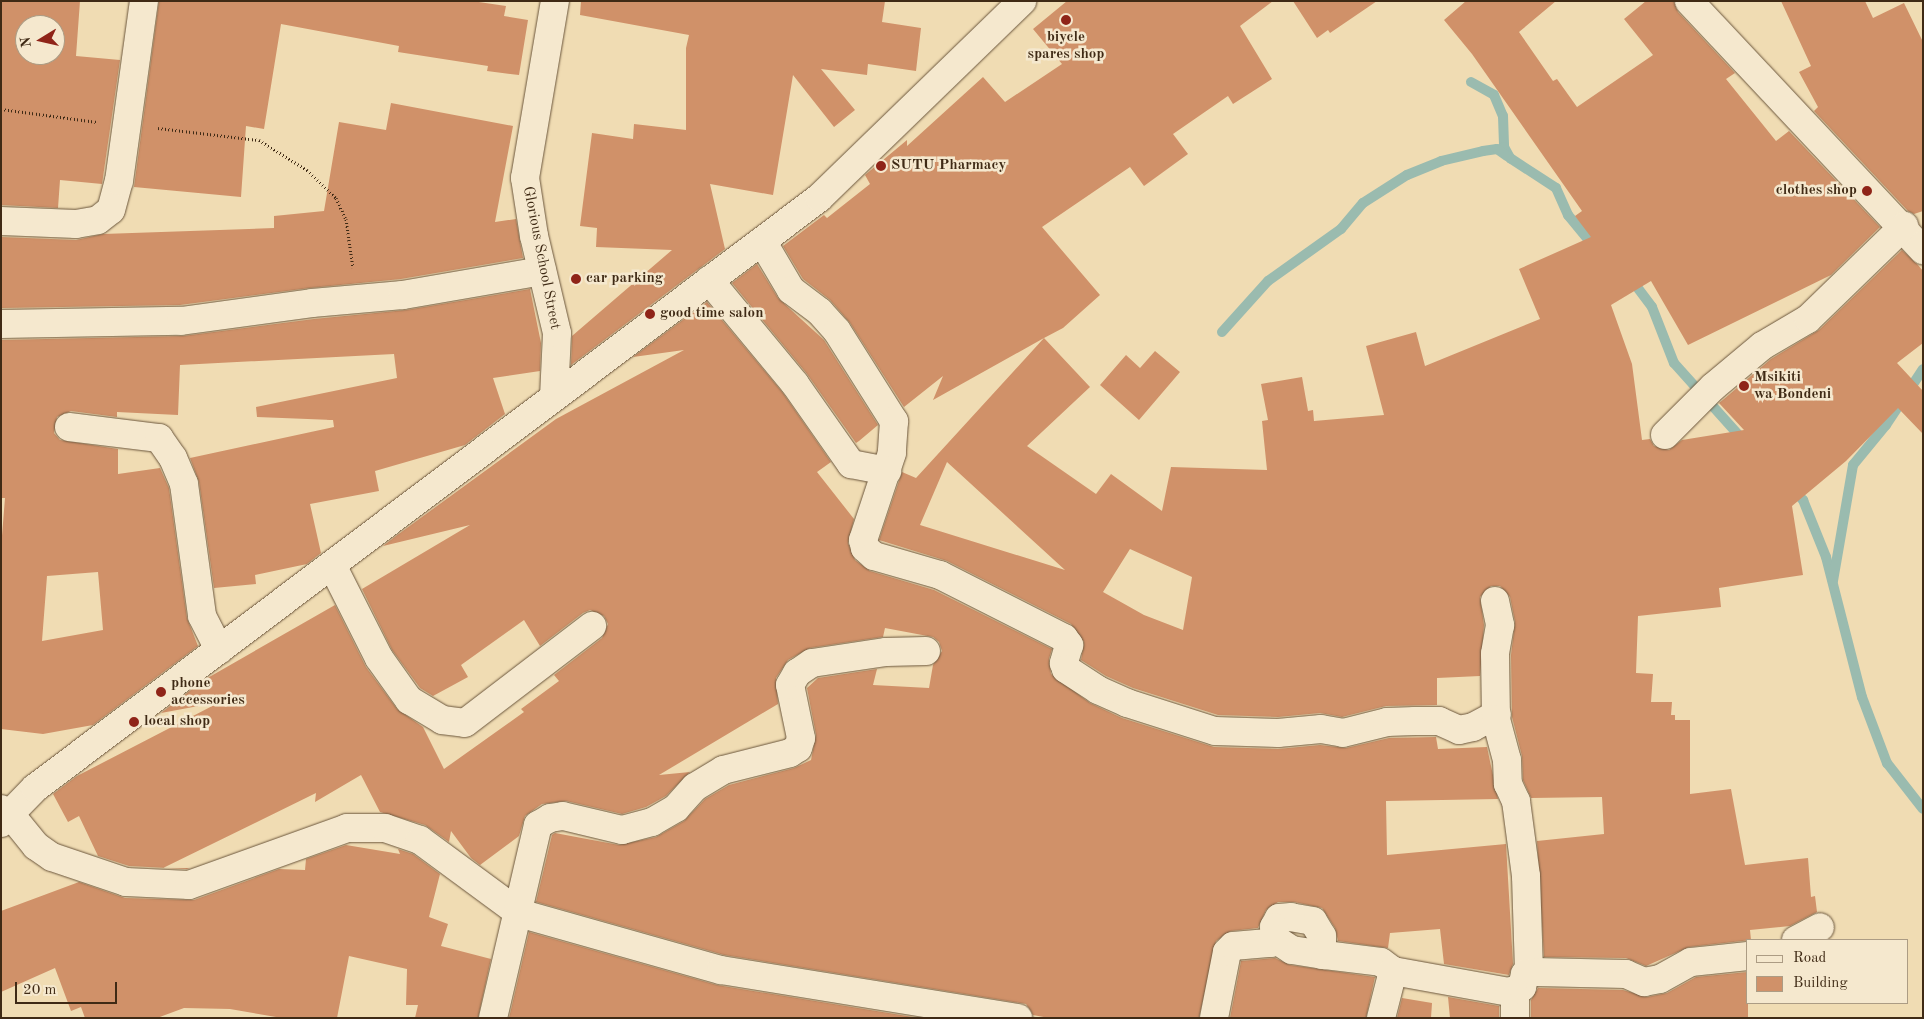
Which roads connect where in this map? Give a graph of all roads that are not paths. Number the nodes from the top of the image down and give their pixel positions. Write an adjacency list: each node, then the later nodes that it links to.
1 (144, 1): 5 (street)
2 (555, 1): 9 (street, Glorious School Street)
3 (1022, 1): 7 (street)
4 (1689, 1): 6 (street)
5 (1, 221)
6 (1904, 226): 8 (street); 14 (street)
7 (762, 241): 10 (street); 15 (street)
8 (1923, 250)
9 (542, 271): 11 (street); 12 (street, Glorious School Street)
10 (709, 280): 12 (street); 15 (street)
11 (1, 324)
12 (554, 397): 16 (street)
13 (69, 427): 19 (street)
14 (1665, 435)
15 (887, 471): 21 (street)
16 (332, 565): 18 (street); 19 (street)
17 (1495, 601): 21 (street)
18 (592, 626)
19 (219, 650): 22 (street)
20 (926, 651): 23 (street)
21 (1497, 714): 28 (street)
22 (4, 815): 23 (street)
23 (518, 913): 29 (street); 30 (street)
24 (1820, 926): 25 (street)
25 (1798, 939)
26 (1746, 956): 28 (street)
27 (1392, 971): 28 (street); 31 (street); 32 (street)
28 (1520, 994)
29 (493, 1018)
30 (1018, 1018)
31 (1214, 1018)
32 (1382, 1018)

